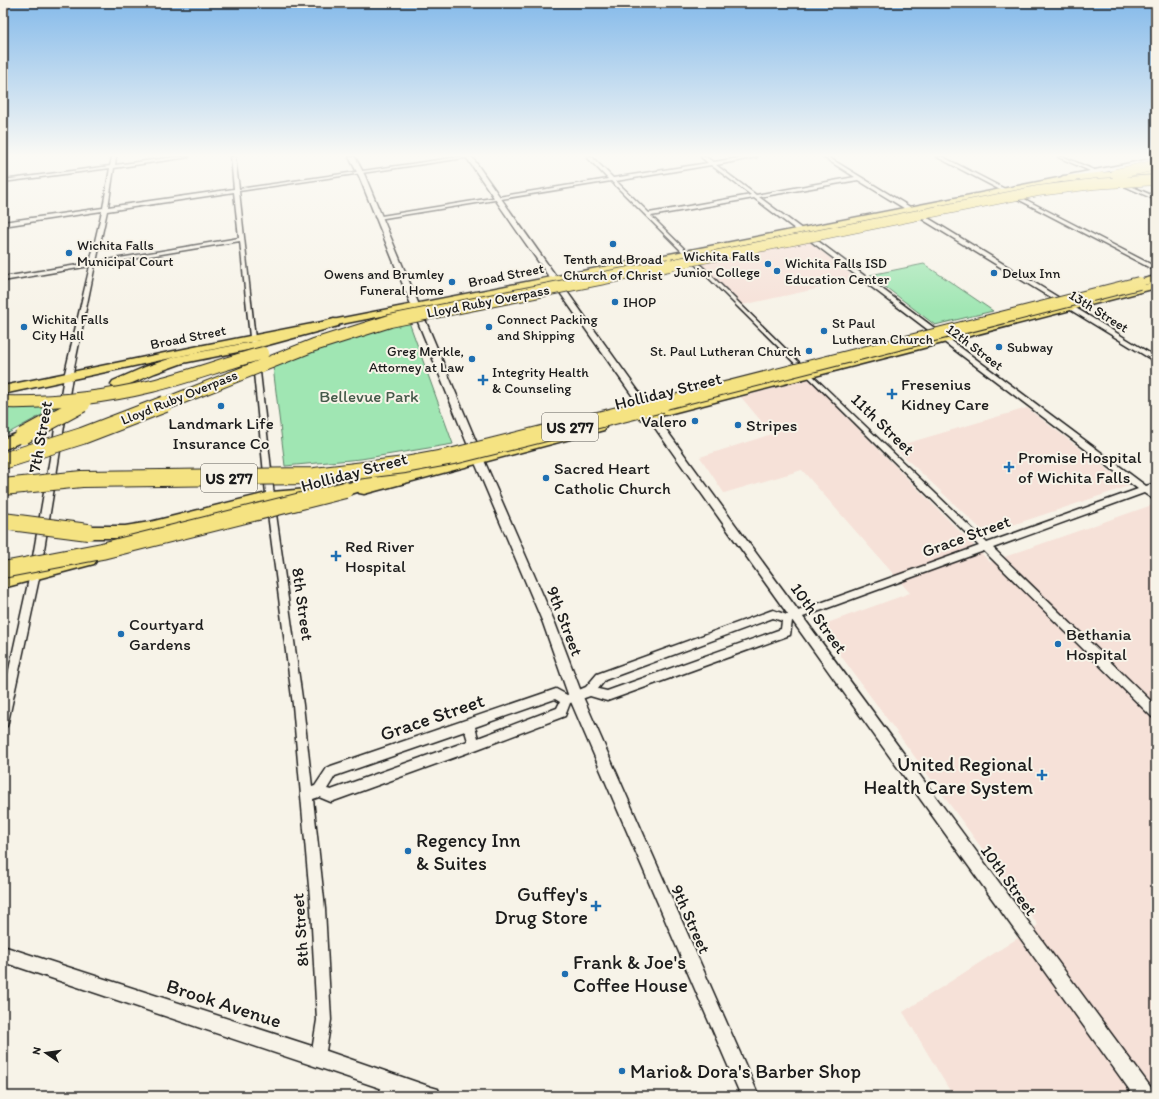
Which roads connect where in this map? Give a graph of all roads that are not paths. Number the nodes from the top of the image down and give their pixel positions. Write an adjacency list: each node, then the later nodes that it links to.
1 (110, 208): 12 (street)
2 (239, 208): 18 (street, 8th Street)
3 (374, 208): 15 (street, 9th Street)
4 (436, 208): 15 (street)
5 (505, 208): 24 (street, 10th Street)
6 (641, 208): 14 (street, 11th Street)
7 (688, 208): 14 (street)
8 (770, 208): 17 (street, 12th Street)
9 (914, 208): 13 (main road, Broad Street)
10 (951, 208): 29 (highway, Lloyd Ruby Overpass, bridge)
11 (1038, 208): 21 (street)
12 (105, 209): 16 (street); 20 (street, 7th Street)
13 (910, 209): 17 (main road, Broad Street); 26 (street, 13th Street)
14 (648, 215): 19 (street, 11th Street)
15 (378, 218): 27 (street, 9th Street)
16 (3, 224)
17 (801, 231): 19 (main road, Broad Street); 30 (street, 12th Street)
18 (242, 239): 20 (street); 31 (street, 8th Street)
19 (686, 254): 24 (main road, Broad Street); 33 (street, 11th Street)
20 (93, 264): 22 (street); 34 (street, 7th Street)
21 (1156, 269)
22 (3, 278)
23 (1156, 279): 39 (highway, US 277, bridge)
24 (554, 280): 27 (main road, Broad Street); 37 (street, 10th Street)
25 (1156, 285): 26 (main road, Holliday Street)
26 (1070, 307): 30 (main road, Holliday Street); 32 (street, 13th Street)
27 (416, 308): 28 (main road, Broad Street); 40 (street, 9th Street)
28 (334, 323): 31 (highway)
29 (332, 338): 36 (highway, bridge); 41 (highway, Lloyd Ruby Overpass, bridge)
30 (946, 339): 33 (main road, Holliday Street); 44 (street, 12th Street)
31 (253, 342): 34 (main road, Broad Street); 38 (highway, bridge); 47 (street, 8th Street)
32 (1156, 360)
33 (809, 375): 37 (main road, Holliday Street); 49 (street, 11th Street)
34 (68, 377): 35 (main road, Broad Street); 51 (street, 7th Street)
35 (3, 390)
36 (3, 402)
37 (650, 415): 40 (main road, Holliday Street); 53 (street, 10th Street)
38 (3, 445)
39 (454, 456): 43 (highway, US 277, bridge); 50 (highway, bridge)
40 (478, 458): 45 (main road, Holliday Street); 55 (street, 9th Street)
41 (3, 461)
42 (1156, 486): 44 (street, Grace Street)
43 (3, 487)
44 (1145, 489): 46 (street, 12th Street); 49 (street, Grace Street)
45 (351, 492): 47 (highway)
46 (1156, 498)
47 (272, 506): 48 (highway, bridge); 51 (main road); 61 (street, 8th Street)
48 (3, 521)
49 (987, 547): 53 (street, Grace Street); 56 (street, 11th Street)
50 (3, 570)
51 (35, 574): 52 (main road); 57 (street, 7th Street)
52 (3, 582)
53 (792, 617): 54 (street, Grace Street); 54 (street); 67 (street, 10th Street)
54 (590, 691): 55 (street, Grace Street)
55 (571, 698): 58 (street, Grace Street); 59 (street, Grace Street); 66 (street, 9th Street)
56 (1156, 713)
57 (3, 722)
58 (468, 724): 59 (street); 60 (street, Grace Street)
59 (475, 745): 60 (street, Grace Street)
60 (319, 791): 61 (street, Grace Street)
61 (307, 795): 63 (street, 8th Street)
62 (4, 956): 63 (street, Brook Avenue)
63 (318, 1056): 64 (street, Brook Avenue)
64 (389, 1089): 65 (street, Brook Avenue)
65 (431, 1096)
66 (750, 1096)
67 (1145, 1096)

